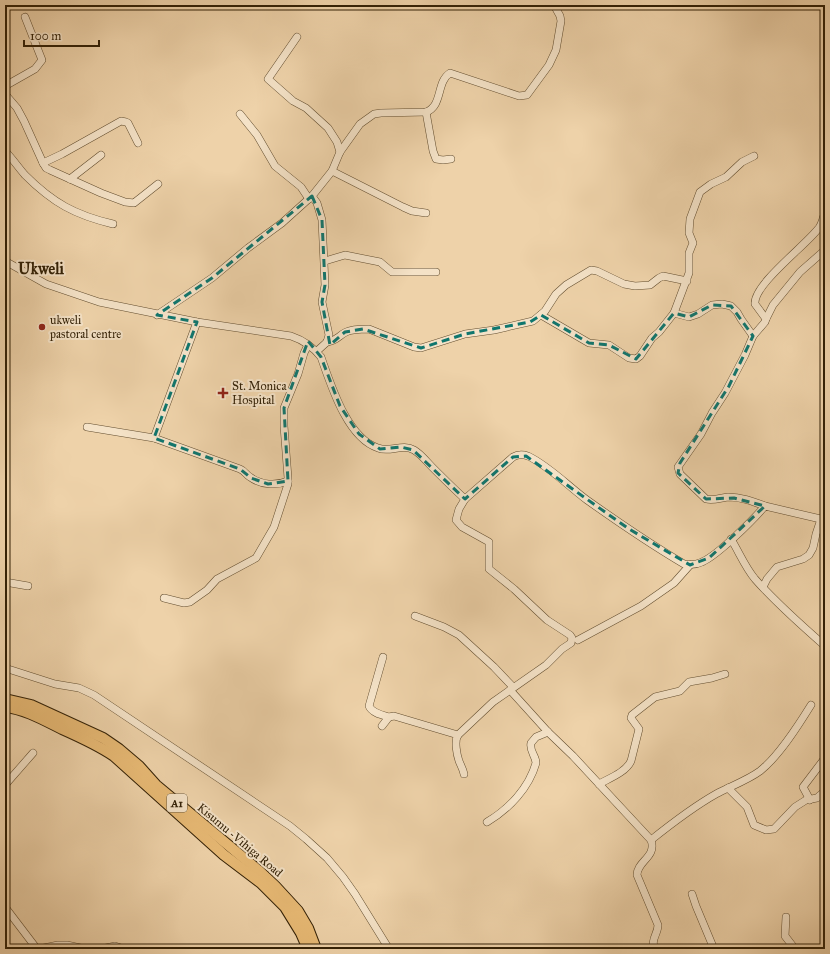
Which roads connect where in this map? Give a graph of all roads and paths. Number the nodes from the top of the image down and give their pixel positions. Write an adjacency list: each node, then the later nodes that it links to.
1 (554, 5): 6 (street)
2 (25, 17): 4 (street)
3 (297, 37): 10 (street)
4 (5, 86)
5 (5, 94): 14 (street)
6 (426, 112): 10 (street); 13 (street)
7 (240, 114): 18 (street)
8 (138, 143): 14 (street)
9 (5, 151): 21 (street)
10 (340, 152): 15 (street)
11 (101, 155): 16 (street)
12 (754, 156): 26 (street)
13 (451, 159)
14 (43, 163): 16 (street)
15 (332, 171): 18 (street); 20 (street)
16 (70, 179): 17 (street)
17 (158, 184)
18 (310, 197): 24 (street); 28 (street)
19 (825, 212): 30 (street)
20 (426, 213)
21 (113, 224)
22 (825, 250): 30 (street)
23 (5, 260): 28 (street)
24 (325, 261): 25 (street); 33 (street)
25 (436, 272)
26 (687, 281): 27 (street); 29 (street)
27 (674, 313): 29 (street); 32 (street)
28 (157, 315): 31 (street)
29 (541, 315): 33 (street)
30 (766, 319): 32 (street)
31 (197, 322): 34 (street); 37 (street)
32 (753, 336): 40 (street)
33 (327, 342): 35 (street)
34 (308, 345): 35 (street); 38 (street)
35 (316, 351): 39 (street)
36 (87, 427): 37 (street)
37 (154, 438): 38 (street)
38 (288, 481): 47 (street)
39 (465, 499): 43 (street); 54 (street)
40 (765, 506): 41 (street); 42 (street)
41 (823, 519): 46 (street)
42 (731, 539): 43 (street); 46 (street)
43 (690, 565): 49 (street)
44 (5, 582): 45 (street)
45 (28, 586)
46 (763, 587): 50 (street)
47 (164, 598)
48 (416, 616): 54 (street)
49 (578, 640)
50 (825, 646)
51 (383, 657): 58 (street)
52 (5, 668): 81 (street)
53 (725, 674): 65 (street)
54 (512, 689): 60 (street); 61 (street)
55 (5, 699): 80 (highway, Kisumu -Vihiga Road / A1)
56 (811, 706): 67 (street)
57 (5, 707): 79 (highway, Kisumu -Vihiga Road / A1)
58 (389, 717): 59 (street); 61 (street)
59 (382, 726)
60 (548, 732): 65 (street); 70 (street)
61 (458, 735): 64 (street)
62 (33, 753): 66 (street)
63 (825, 758): 69 (street)
64 (464, 774)
65 (600, 784): 71 (street)
66 (5, 785)
67 (728, 788): 69 (street); 71 (street)
68 (825, 791): 69 (street)
69 (810, 800)
70 (487, 822)
71 (651, 840): 82 (street)
72 (692, 894): 83 (street)
73 (5, 907): 75 (street)
74 (786, 917): 84 (street)
75 (38, 949): 76 (street)
76 (85, 949)
77 (101, 949): 78 (street)
78 (124, 949)
79 (308, 949)
80 (316, 949)
81 (389, 949)
82 (655, 949)
83 (714, 949)
84 (795, 949)

